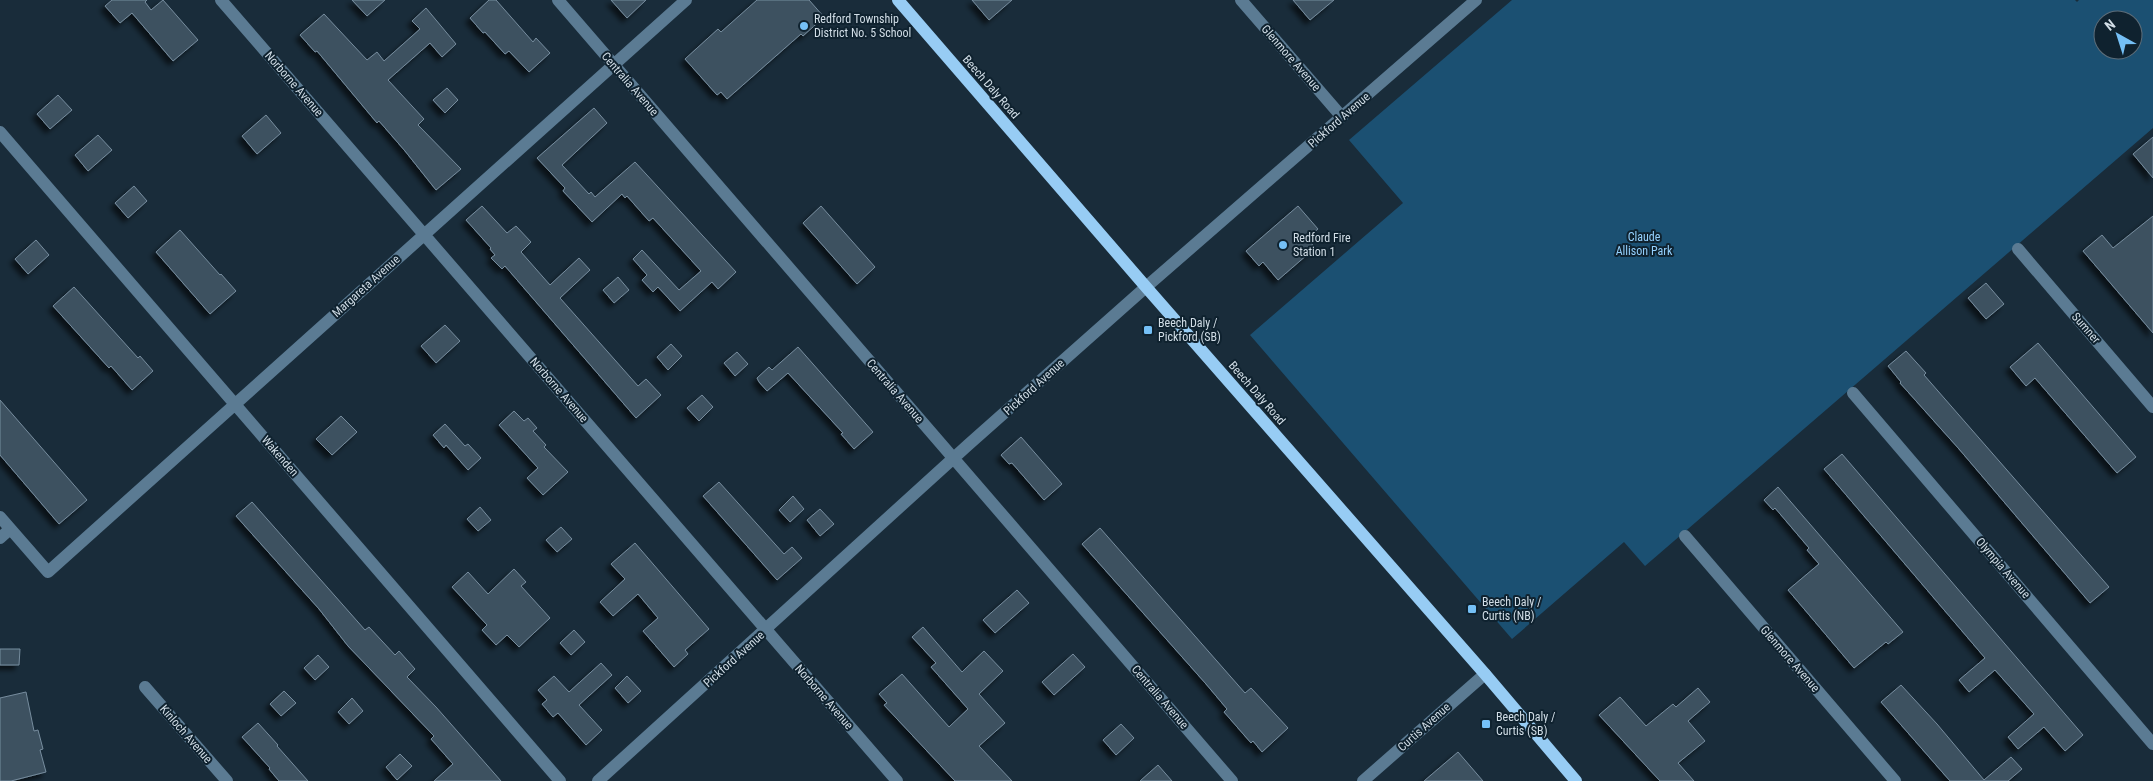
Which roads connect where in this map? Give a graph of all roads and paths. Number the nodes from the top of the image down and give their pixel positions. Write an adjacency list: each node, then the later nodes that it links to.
1 (221, 0): 10 (street, Norborne Avenue)
2 (558, 0): 7 (street, Centralia Avenue)
3 (686, 0): 7 (street, Margareta Avenue)
4 (898, 0): 12 (main road, Beech Daly Road)
5 (1241, 0): 8 (street, Glenmore Avenue)
6 (1476, 0): 8 (street, Pickford Avenue)
7 (614, 65): 10 (street, Margareta Avenue); 16 (street, Centralia Avenue)
8 (1342, 117): 12 (street, Pickford Avenue)
9 (0, 132): 14 (street, Wakenden)
10 (425, 234): 14 (street, Margareta Avenue); 21 (street, Norborne Avenue)
11 (2018, 249): 15 (street, Sumner)
12 (1146, 287): 16 (street, Pickford Avenue); 22 (main road, Beech Daly Road)
13 (1853, 393): 24 (street, Olympia Avenue)
14 (234, 403): 18 (street, Margareta Avenue); 26 (street, Wakenden)
15 (2153, 407)
16 (953, 459): 21 (street, Pickford Avenue); 29 (street, Centralia Avenue)
17 (0, 517): 18 (street)
18 (10, 529): 20 (street)
19 (1685, 536): 32 (street, Glenmore Avenue)
20 (0, 538)
21 (766, 630): 27 (street, Pickford Avenue); 28 (street, Norborne Avenue)
22 (1486, 674): 30 (street, Curtis Avenue); 31 (main road, Beech Daly Road)
23 (145, 687): 25 (street, Kinloch Avenue)
24 (2153, 744)
25 (227, 781)
26 (560, 781)
27 (598, 781)
28 (897, 781)
29 (1232, 781)
30 (1364, 781)
31 (1576, 781)
32 (1895, 781)

